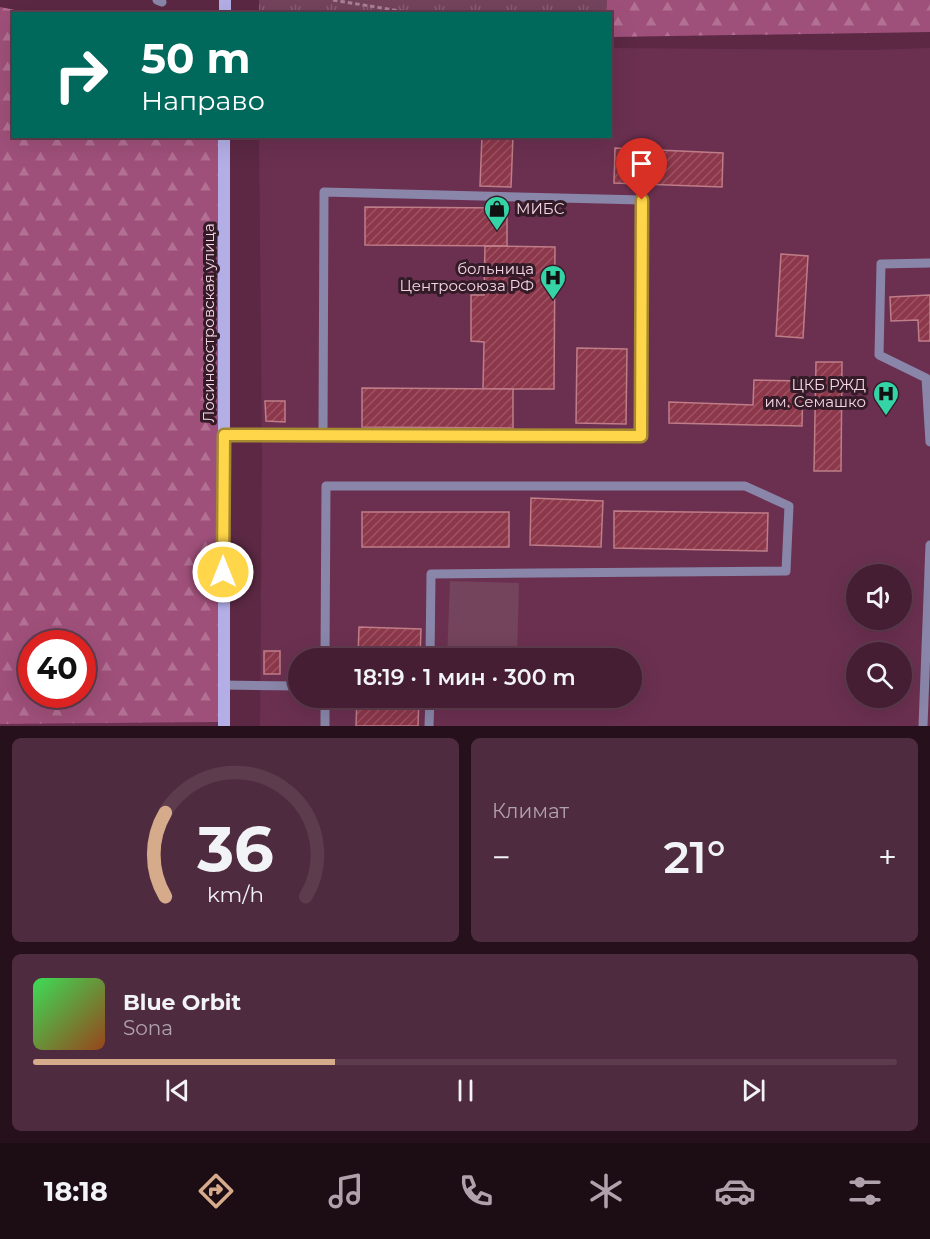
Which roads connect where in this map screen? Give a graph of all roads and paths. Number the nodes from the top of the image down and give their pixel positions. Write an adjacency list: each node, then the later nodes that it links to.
1 (333, 0): 2 (path)
2 (406, 12)
3 (224, 138): 5 (street, Лосиноостровская улица)
4 (930, 263): 7 (lane)
5 (224, 435): 6 (lane); 11 (street, Лосиноостровская улица)
6 (323, 435): 6 (lane)
7 (930, 442)
8 (930, 545): 18 (lane)
9 (325, 648): 10 (lane)
10 (430, 648)
11 (223, 685): 12 (lane); 15 (street, Лосиноостровская улица)
12 (288, 686)
13 (325, 708): 16 (lane)
14 (430, 708): 17 (lane)
15 (224, 726)
16 (325, 726)
17 (429, 726)
18 (923, 726)

